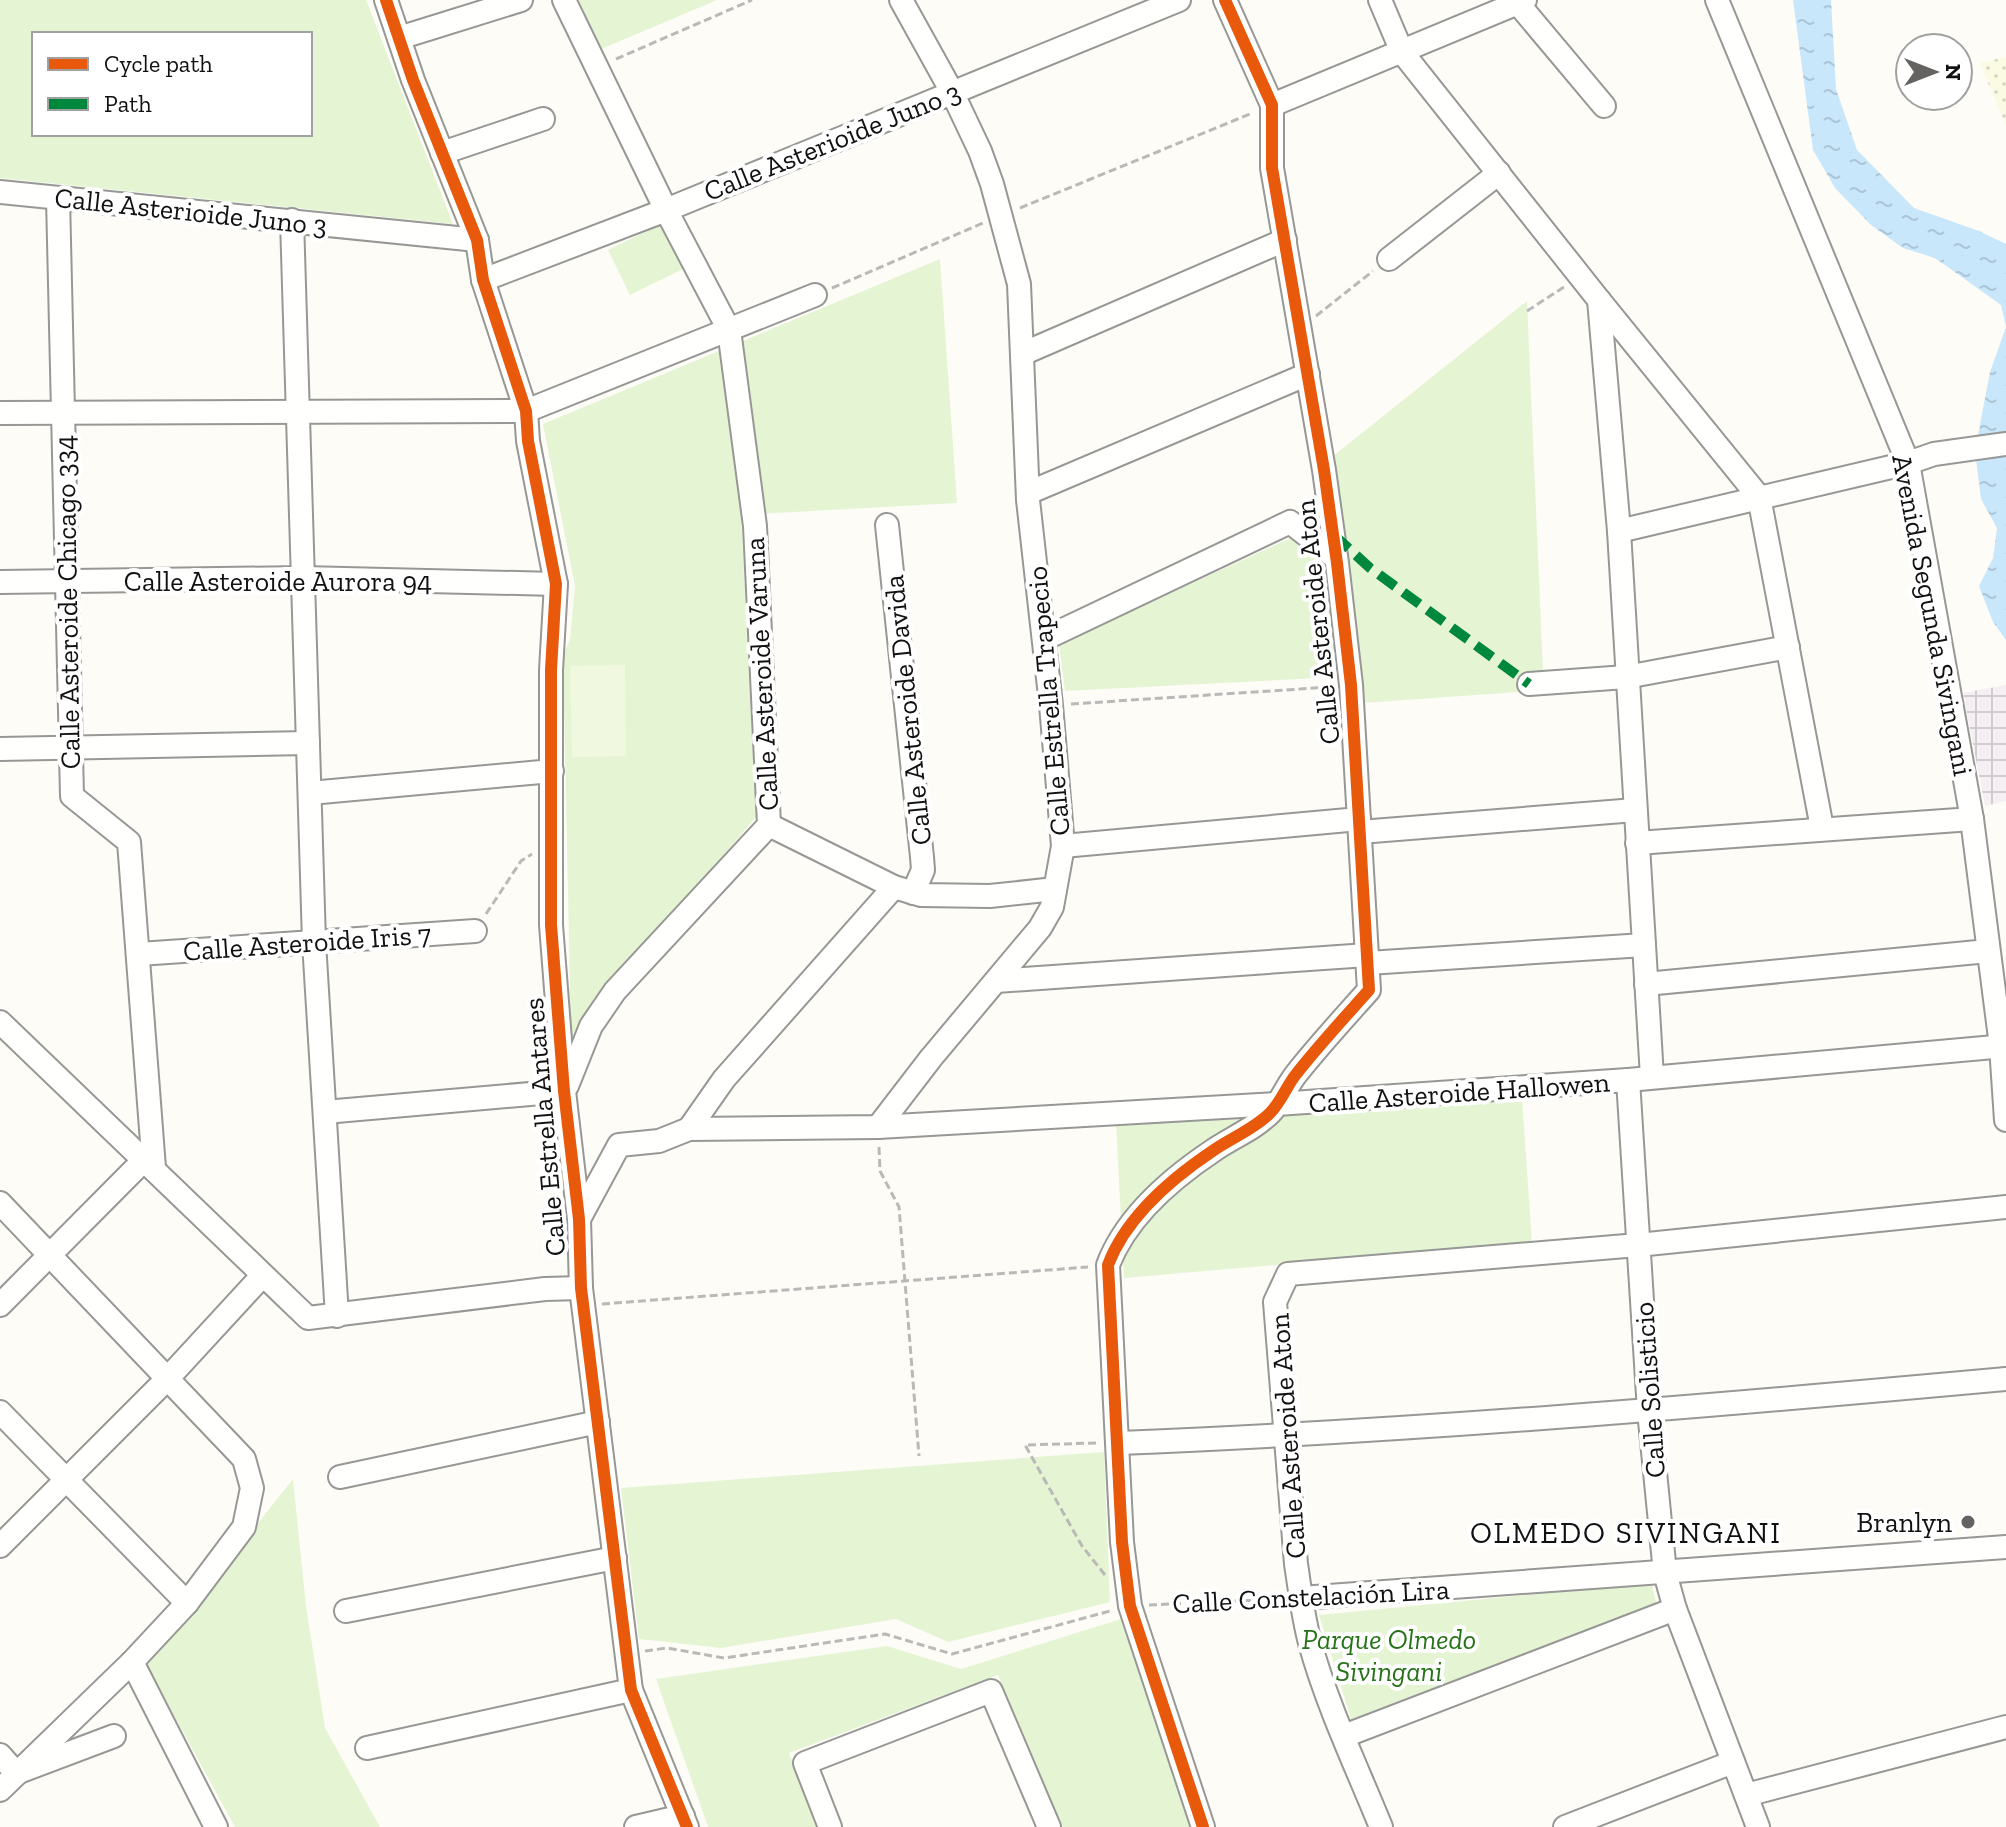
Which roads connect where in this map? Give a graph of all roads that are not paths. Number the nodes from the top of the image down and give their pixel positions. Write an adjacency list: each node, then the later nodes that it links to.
1 (386, 0): 10 (street, Calle Estrella Antares)
2 (521, 0): 10 (street)
3 (564, 0): 20 (street)
4 (901, 0): 12 (street, Calle Estrella Trapecio)
5 (1179, 0): 12 (street, Calle Asterioide Juno 3)
6 (1225, 0): 13 (street)
7 (1380, 0): 11 (street)
8 (1717, 0): 36 (street, Avenida Segunda Sivingani)
9 (1519, 1): 11 (street); 14 (street)
10 (399, 38): 16 (street, Calle Estrella Antares)
11 (1402, 52): 13 (street); 17 (street)
12 (952, 92): 20 (street, Calle Asterioide Juno 3); 29 (street, Calle Estrella Trapecio)
13 (1272, 105): 23 (street, Calle Asteroide Aton)
14 (1604, 106)
15 (543, 119): 16 (street)
16 (442, 153): 22 (street, Calle Estrella Antares)
17 (1499, 173): 24 (street); 27 (street)
18 (0, 192): 19 (street, Calle Asterioide Juno 3)
19 (58, 198): 21 (street, Calle Asterioide Juno 3); 34 (street, Calle Asteroide Chicago 334)
20 (666, 210): 25 (street, Calle Asterioide Juno 3); 28 (street)
21 (292, 220): 22 (street, Calle Asterioide Juno 3); 32 (street)
22 (477, 240): 25 (street, Calle Estrella Antares)
23 (1285, 240): 29 (street); 30 (street, Calle Asteroide Aton)
24 (1389, 259)
25 (483, 280): 31 (street, Calle Estrella Antares)
26 (815, 295): 28 (street)
27 (1599, 300): 38 (street); 40 (street)
28 (729, 330): 31 (street); 57 (street, Calle Asteroide Varuna)
29 (1022, 354): 37 (street, Calle Estrella Trapecio)
30 (1308, 374): 37 (street); 41 (street, Calle Asteroide Aton)
31 (526, 411): 32 (street); 45 (street, Calle Estrella Antares)
32 (298, 412): 34 (street); 42 (street)
33 (0, 413): 34 (street)
34 (63, 413): 43 (street, Calle Asteroide Chicago 334)
35 (2006, 444): 36 (street)
36 (1908, 463): 38 (street); 56 (street, Avenida Segunda Sivingani)
37 (1028, 493): 46 (street, Calle Estrella Trapecio)
38 (1759, 497): 40 (street); 47 (street)
39 (887, 525): 63 (street, Calle Asteroide Davida)
40 (1619, 531): 48 (street)
41 (1336, 558): 46 (street); 58 (street, Calle Asteroide Aton)
42 (303, 578): 43 (street, Calle Asteroide Aurora 94); 45 (street, Calle Asteroide Aurora 94); 50 (street)
43 (66, 581): 44 (street, Calle Asteroide Aurora 94); 52 (street, Calle Asteroide Chicago 334)
44 (0, 582)
45 (556, 584): 53 (street, Calle Estrella Antares)
46 (1044, 639): 61 (street, Calle Estrella Trapecio)
47 (1788, 647): 48 (street); 59 (street)
48 (1626, 677): 49 (street); 55 (street)
49 (1529, 684)
50 (308, 743): 52 (street); 54 (street)
51 (0, 749): 52 (street)
52 (70, 749): 68 (street, Calle Asteroide Chicago 334)
53 (552, 771): 54 (street); 76 (street, Calle Estrella Antares)
54 (310, 793): 65 (street)
55 (1635, 810): 58 (street); 60 (street)
56 (1972, 819): 59 (street); 67 (street, Avenida Segunda Sivingani)
57 (769, 825): 63 (street); 76 (street, Calle Asteroide Varuna)
58 (1360, 826): 61 (street); 69 (street, Calle Asteroide Aton)
59 (1822, 828): 60 (street)
60 (1637, 843): 66 (street)
61 (1063, 846): 62 (street, Calle Estrella Trapecio)
62 (1055, 889): 63 (street); 70 (street, Calle Estrella Trapecio)
63 (903, 890): 81 (street, Calle Asteroide Davida)
64 (475, 931): 65 (street, Calle Asteroide Iris 7)
65 (314, 942): 68 (street, Calle Asteroide Iris 7); 78 (street)
66 (1644, 945): 69 (street); 71 (street)
67 (1988, 951): 71 (street); 73 (street, Avenida Segunda Sivingani)
68 (139, 954): 82 (street, Calle Asteroide Chicago 334)
69 (1368, 959): 70 (street); 77 (street, Calle Asteroide Aton)
70 (996, 981): 80 (street, Calle Estrella Trapecio)
71 (1646, 984): 74 (street)
72 (2, 1028): 82 (street)
73 (2003, 1046): 74 (street, Calle Asteroide Hallowen); 79 (street, Avenida Segunda Sivingani)
74 (1652, 1077): 75 (street, Calle Asteroide Hallowen)
75 (1628, 1080): 77 (street, Calle Asteroide Hallowen); 86 (street, Calle Solisticio)
76 (564, 1091): 78 (street); 85 (street, Calle Estrella Antares)
77 (1277, 1104): 80 (street, Calle Asteroide Hallowen); 98 (street, Calle Asteroide Aton)
78 (325, 1112): 91 (street)
79 (2006, 1120)
80 (878, 1127): 81 (street, Calle Asteroide Hallowen)
81 (689, 1129): 85 (street, Calle Asteroide Hallowen)
82 (149, 1164): 87 (street); 88 (street)
83 (0, 1203): 87 (street)
84 (2006, 1207): 86 (street)
85 (579, 1219): 89 (street, Calle Estrella Antares)
86 (1638, 1245): 94 (street, Calle Solisticio); 97 (street, Calle Asteroide Aton)
87 (50, 1255): 90 (street); 92 (street)
88 (262, 1276): 91 (street); 92 (street)
89 (582, 1297): 91 (street); 96 (street, Calle Estrella Antares)
90 (0, 1305)
91 (337, 1316)
92 (169, 1377): 100 (street); 106 (street)
93 (2006, 1379): 94 (street)
94 (1649, 1411): 97 (street); 104 (street, Calle Solisticio)
95 (0, 1412): 100 (street)
96 (598, 1422): 99 (street); 103 (street, Calle Estrella Antares)
97 (1287, 1436): 98 (street); 105 (street, Calle Asteroide Aton)
98 (1119, 1443): 125 (street)
99 (340, 1477)
100 (65, 1481): 101 (street); 106 (street)
101 (0, 1546)
102 (2006, 1547): 104 (street, Calle Constelación Lira)
103 (615, 1558): 108 (street); 110 (street, Calle Estrella Antares)
104 (1665, 1573): 105 (street, Calle Constelación Lira); 107 (street, Calle Solisticio)
105 (1301, 1598): 113 (street, Calle Asteroide Aton)
106 (187, 1603): 109 (street)
107 (1675, 1609): 113 (street); 116 (street, Calle Solisticio)
108 (346, 1611)
109 (132, 1662): 117 (street); 121 (street)
110 (631, 1690): 114 (street); 120 (street, Calle Estrella Antares)
111 (2006, 1727): 119 (street)
112 (114, 1736): 117 (street)
113 (1344, 1736): 126 (street, Calle Asteroide Aton)
114 (367, 1748)
115 (0, 1755): 117 (street)
116 (1733, 1762): 119 (street, Calle Solisticio); 127 (street)
117 (16, 1773): 118 (street)
118 (0, 1790)
119 (1746, 1795): 128 (street, Calle Solisticio)
120 (685, 1821): 122 (street)
121 (216, 1827)
122 (636, 1827)
123 (830, 1827): 124 (street)
124 (1049, 1827)
125 (1203, 1827)
126 (1381, 1827)
127 (1565, 1827)
128 (1758, 1827)

